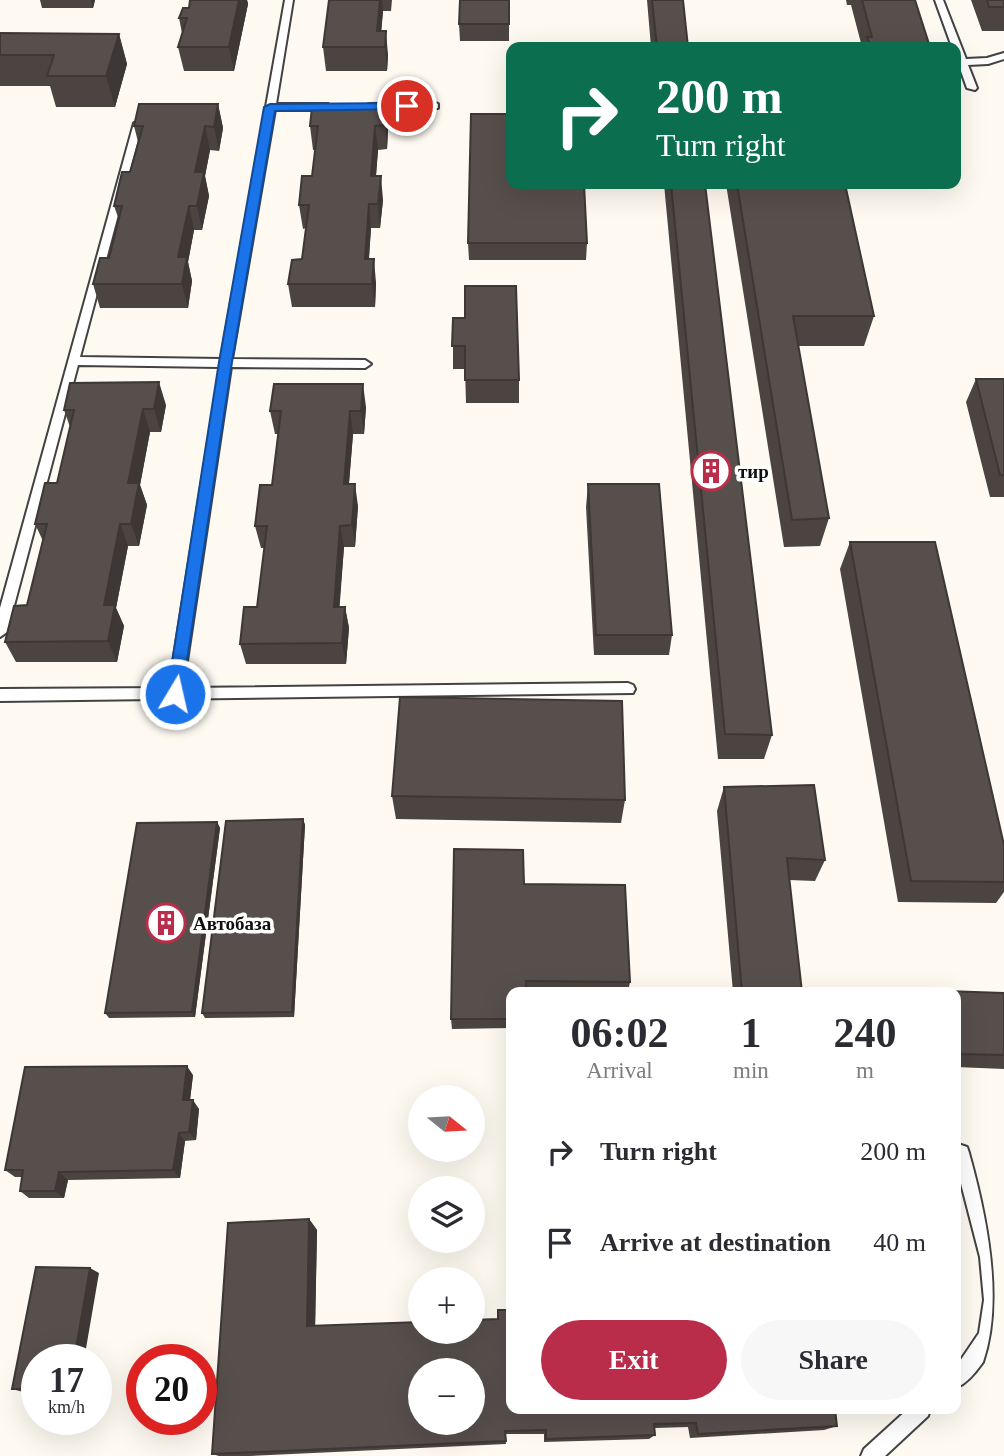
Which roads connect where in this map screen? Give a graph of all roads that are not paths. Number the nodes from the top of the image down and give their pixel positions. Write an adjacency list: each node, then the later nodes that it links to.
1 (289, 0): 8 (lane)
2 (939, 0): 3 (lane)
3 (955, 42)
4 (1004, 56): 5 (lane)
5 (962, 62): 6 (lane)
6 (972, 88)
7 (435, 106): 10 (lane)
8 (270, 107): 9 (lane); 13 (lane)
9 (339, 107)
10 (352, 107)
11 (137, 125): 12 (lane)
12 (73, 361): 13 (lane); 15 (lane)
13 (226, 362): 14 (lane); 17 (lane)
14 (365, 364)
15 (0, 632)
16 (628, 690): 17 (lane)
17 (175, 694): 18 (lane)
18 (0, 695)
19 (961, 1153): 20 (lane)
20 (961, 1375)
21 (916, 1414): 22 (lane)
22 (871, 1456)

